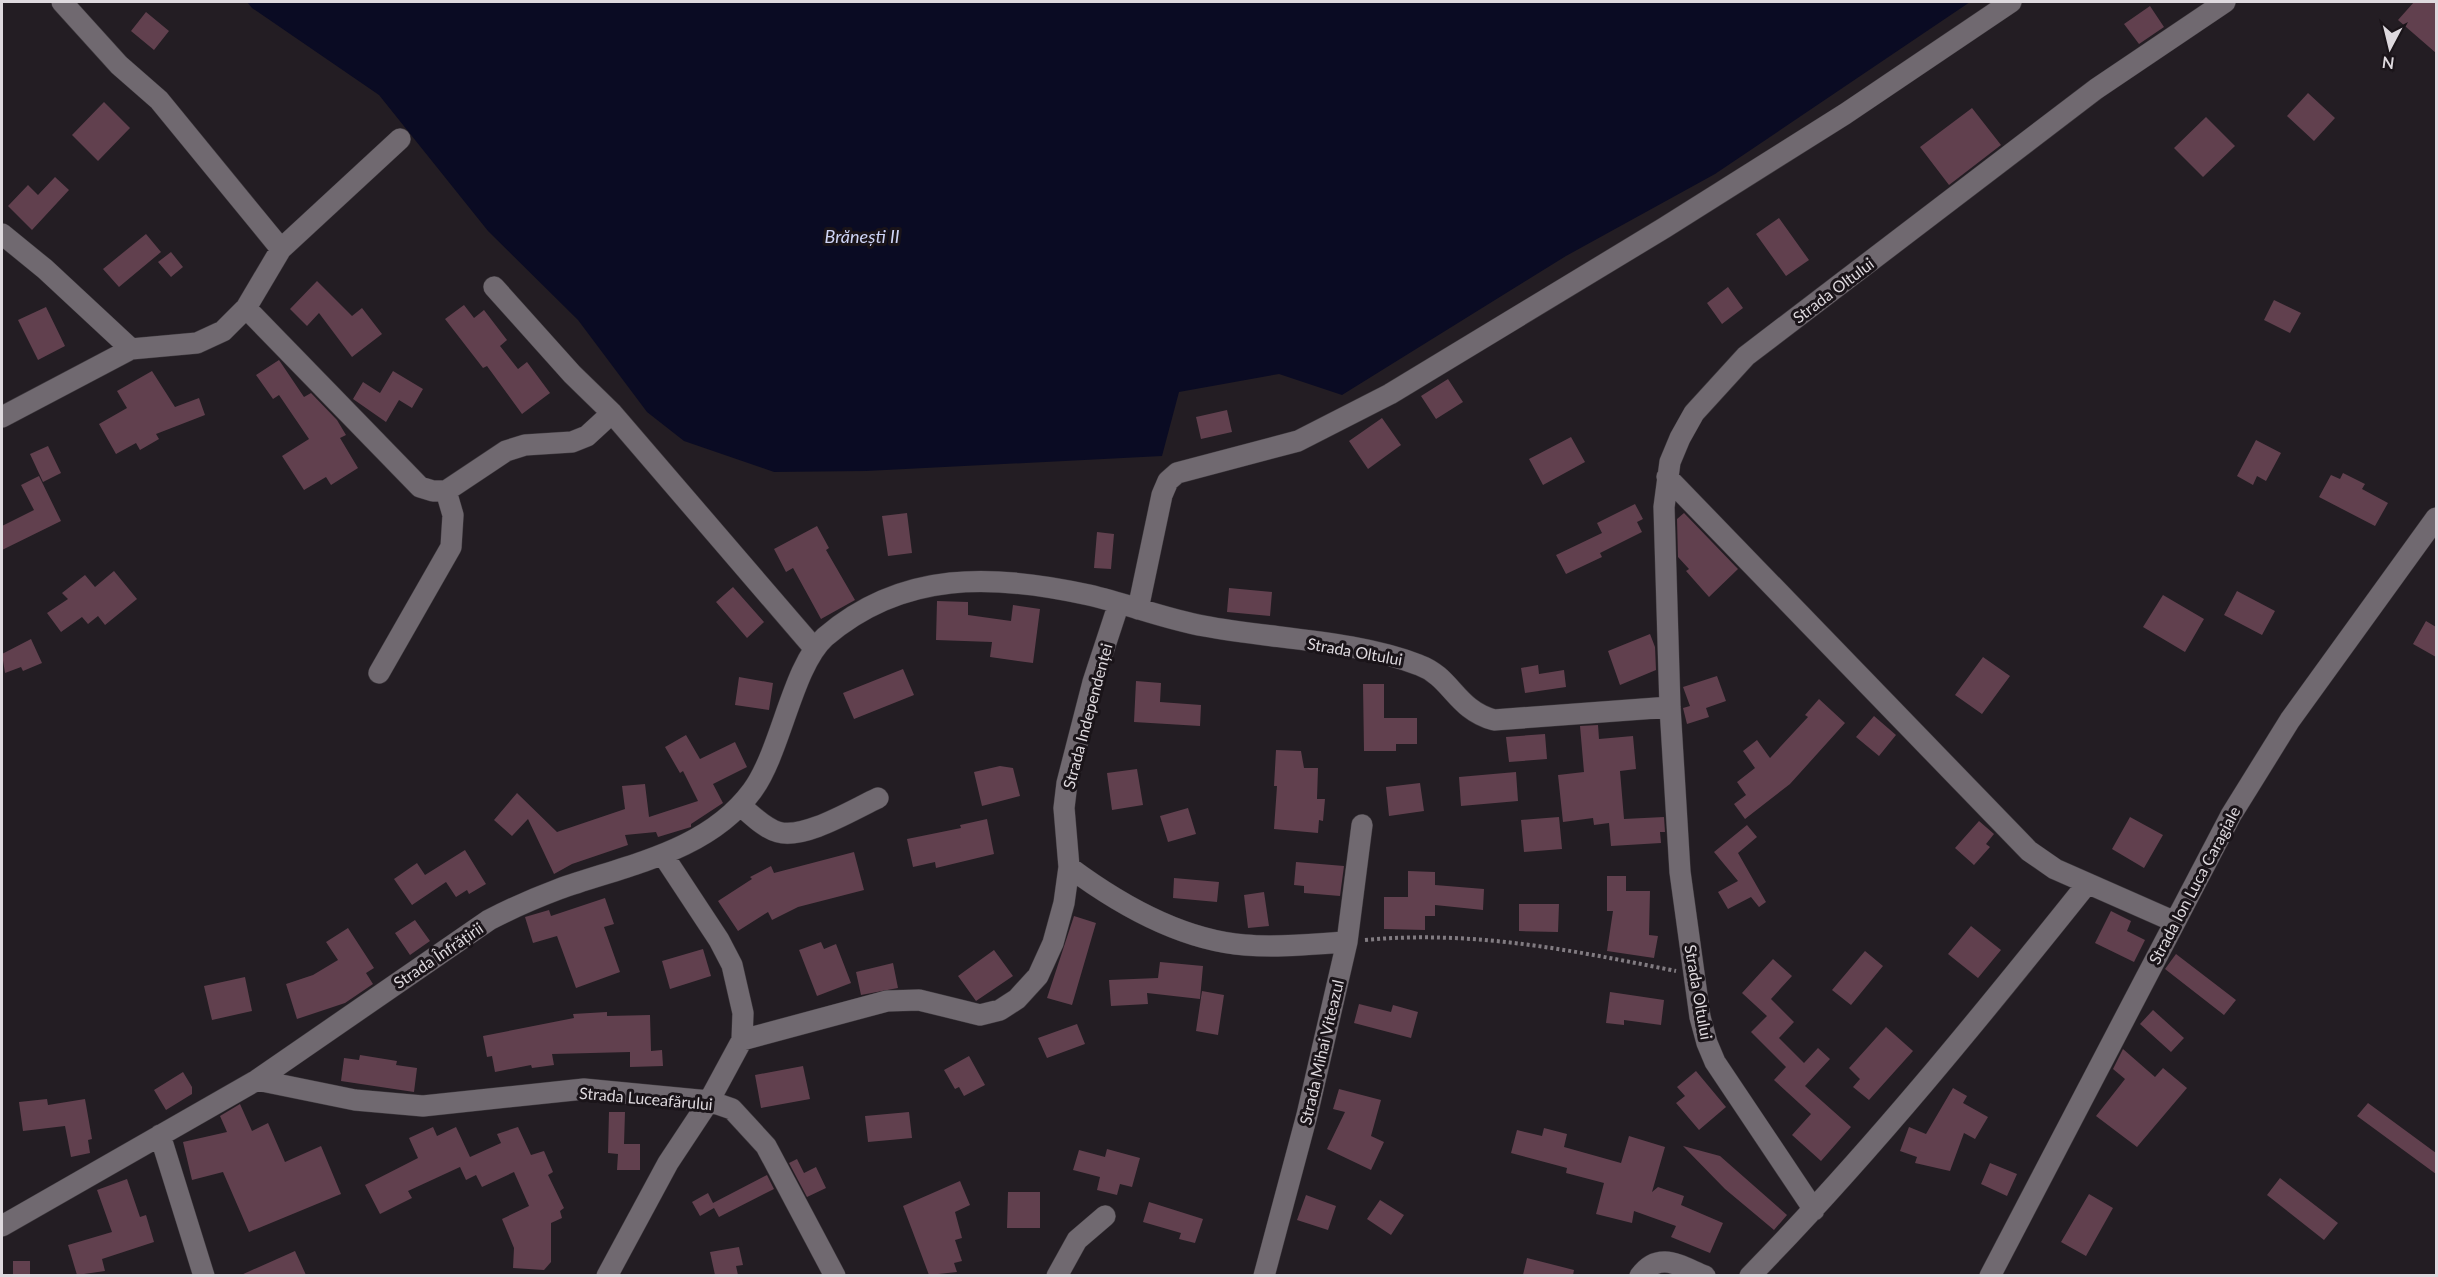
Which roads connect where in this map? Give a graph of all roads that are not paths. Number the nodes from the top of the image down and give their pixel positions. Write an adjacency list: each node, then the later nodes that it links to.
1 (62, 2): 6 (street)
2 (2011, 2): 15 (street)
3 (2225, 2): 12 (street, Strada Oltului)
4 (400, 138): 6 (street)
5 (2, 234): 9 (street)
6 (281, 249): 8 (street)
7 (494, 287): 10 (street)
8 (246, 308): 9 (street); 13 (street)
9 (131, 349): 11 (street)
10 (612, 412): 13 (street); 16 (street)
11 (2, 417)
12 (1667, 477): 18 (street, Strada Oltului); 24 (street)
13 (446, 491): 17 (street)
14 (2436, 518): 25 (street, Strada Ion Luca Caragiale)
15 (1128, 606): 16 (street, Strada Oltului); 18 (street, Strada Oltului); 23 (street, Strada Independenței)
16 (814, 648): 20 (street, Strada Înfrățirii)
17 (379, 673)
18 (1670, 707): 31 (street, Strada Oltului)
19 (878, 798): 20 (street)
20 (741, 806): 22 (street, Strada Înfrățirii)
21 (1362, 825): 26 (street, Strada Mihai Viteazul)
22 (663, 855): 27 (street); 28 (street, Strada Înfrățirii)
23 (1070, 867): 26 (street); 27 (street, Strada Independenței)
24 (2087, 884): 25 (street); 31 (street)
25 (2173, 921): 42 (street, Strada Ion Luca Caragiale)
26 (1347, 942): 38 (street, Strada Mihai Viteazul)
27 (742, 1040): 29 (street)
28 (257, 1080): 29 (street, Strada Luceafărului); 30 (street, Strada Înfrățirii)
29 (709, 1101): 35 (street); 36 (street, Strada Luceafărului)
30 (160, 1135): 33 (street, Strada Înfrățirii); 34 (street)
31 (1814, 1210): 41 (street)
32 (1105, 1216): 37 (street)
33 (2, 1226)
34 (204, 1275)
35 (607, 1275)
36 (831, 1275)
37 (1057, 1275)
38 (1264, 1275)
39 (1640, 1275): 40 (street)
40 (1705, 1275)
41 (1750, 1275)
42 (1990, 1275)

